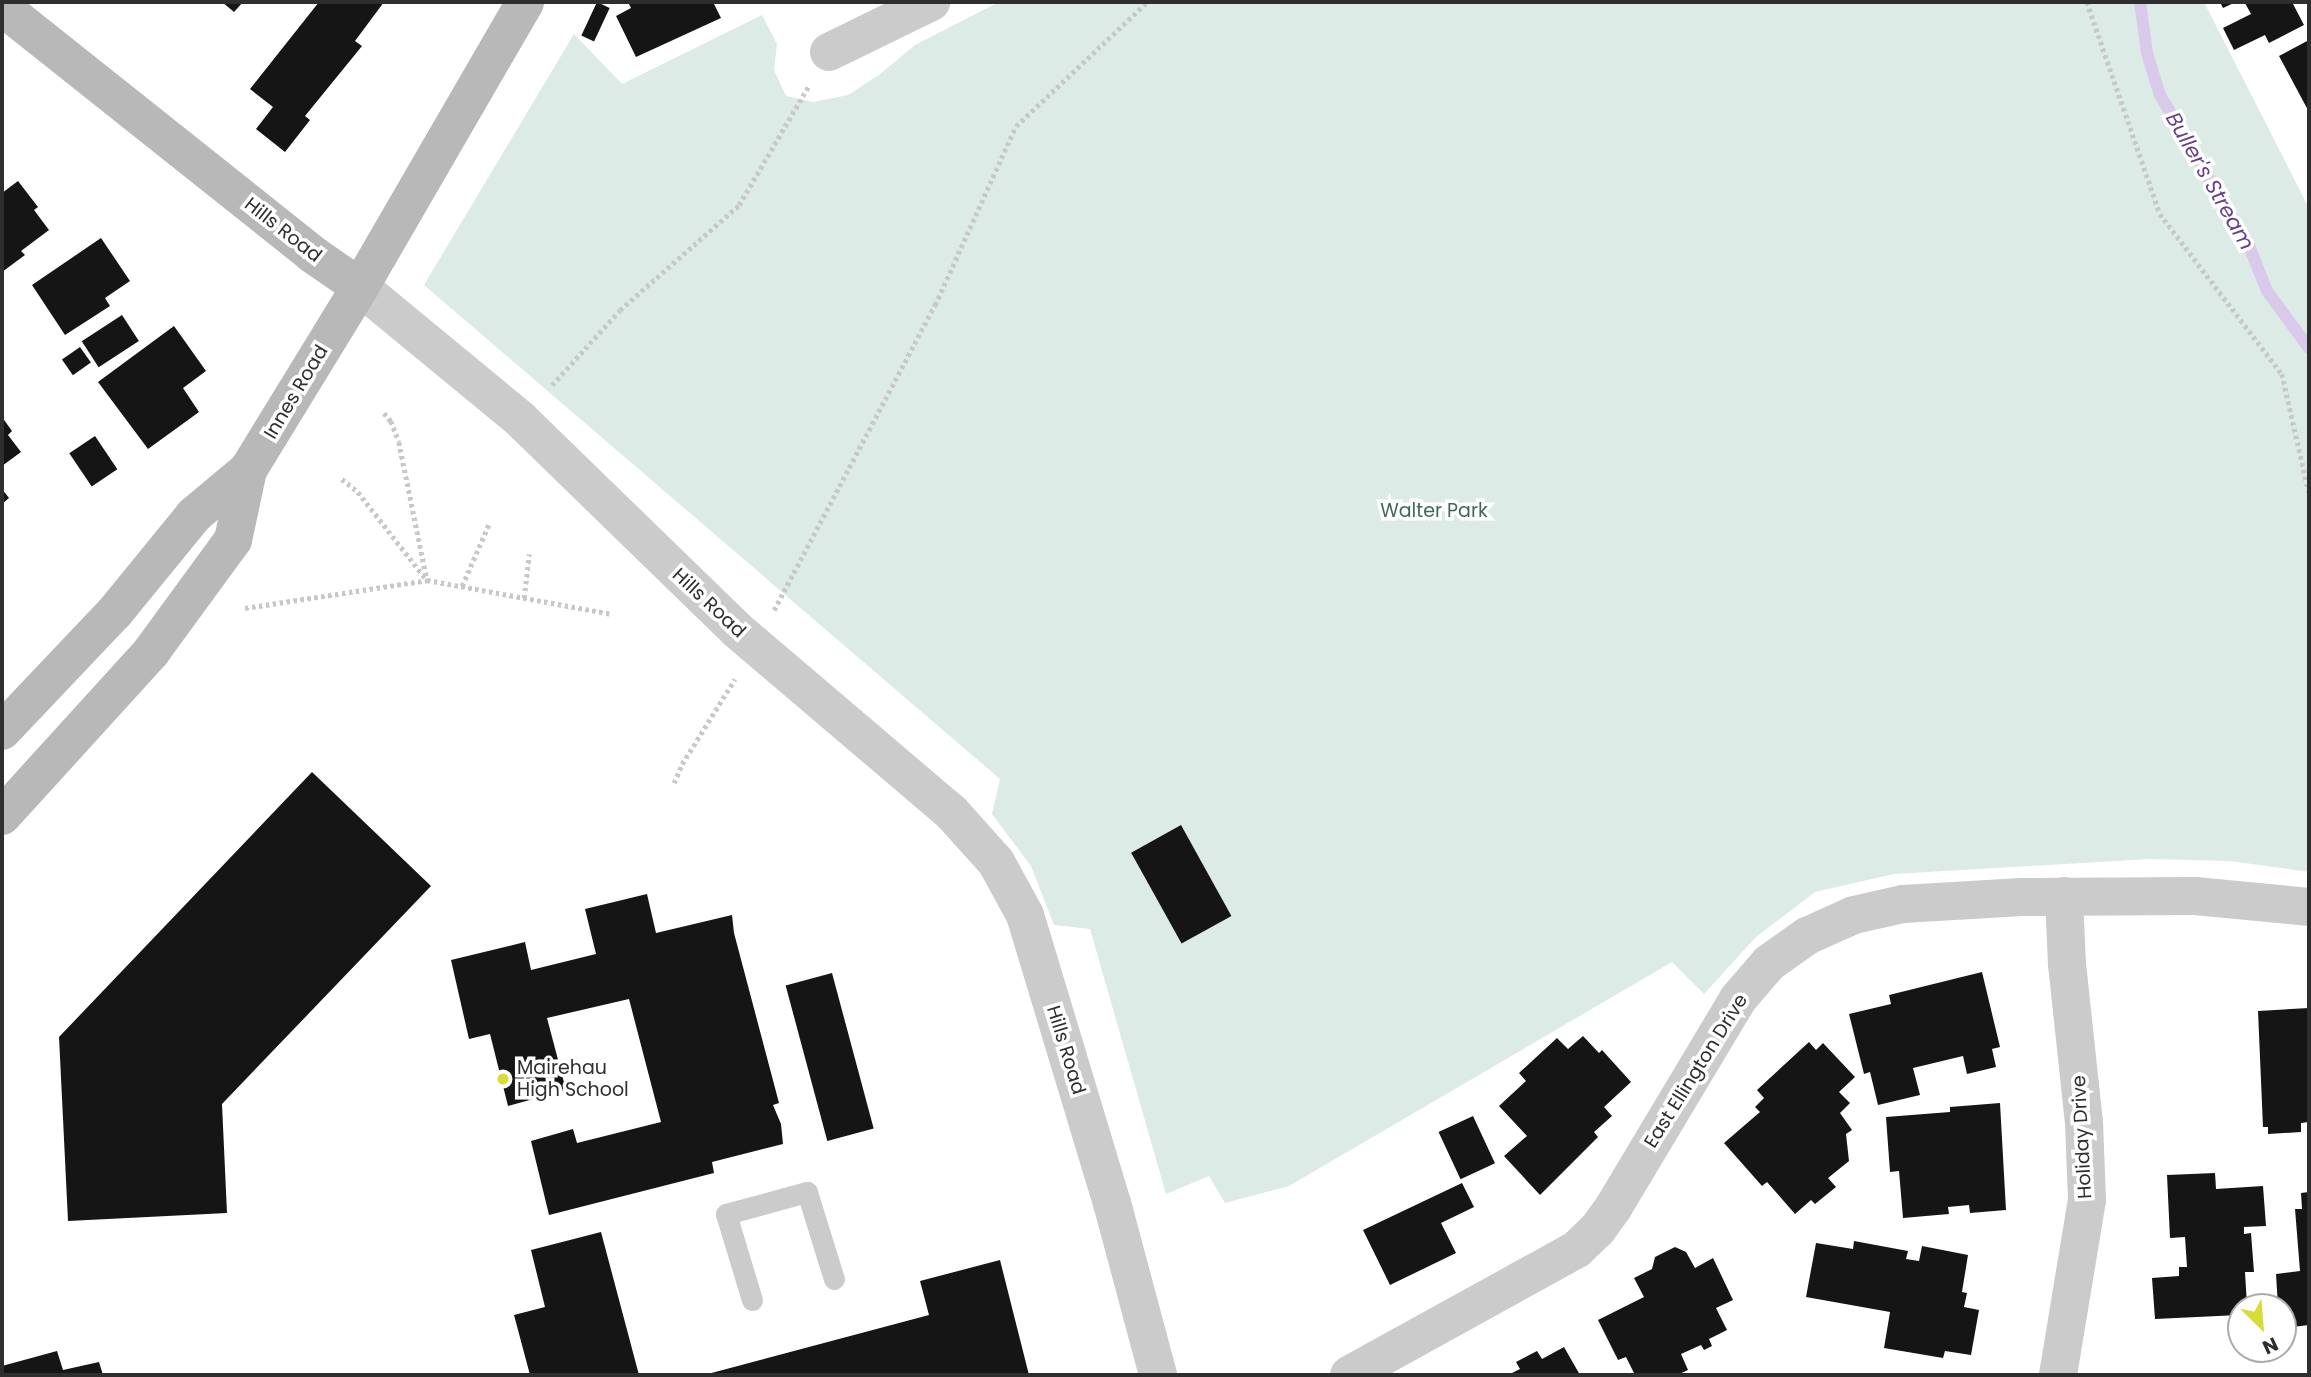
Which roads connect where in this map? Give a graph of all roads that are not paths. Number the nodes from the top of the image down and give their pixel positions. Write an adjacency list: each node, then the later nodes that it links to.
1 (525, 2): 5 (main road, Innes Road)
2 (931, 2): 4 (street)
3 (2, 7): 5 (main road, Hills Road)
4 (829, 52)
5 (360, 287): 6 (main road, Innes Road); 13 (street, Hills Road)
6 (248, 470): 7 (main road, Innes Road); 8 (main road)
7 (2, 731)
8 (2, 816)
9 (2064, 896): 10 (street, East Ellington Drive); 14 (street, East Ellington Drive); 15 (street, Holiday Drive)
10 (2309, 907)
11 (834, 1279): 12 (lane)
12 (752, 1300)
13 (1158, 1375)
14 (1349, 1375)
15 (2058, 1375)

